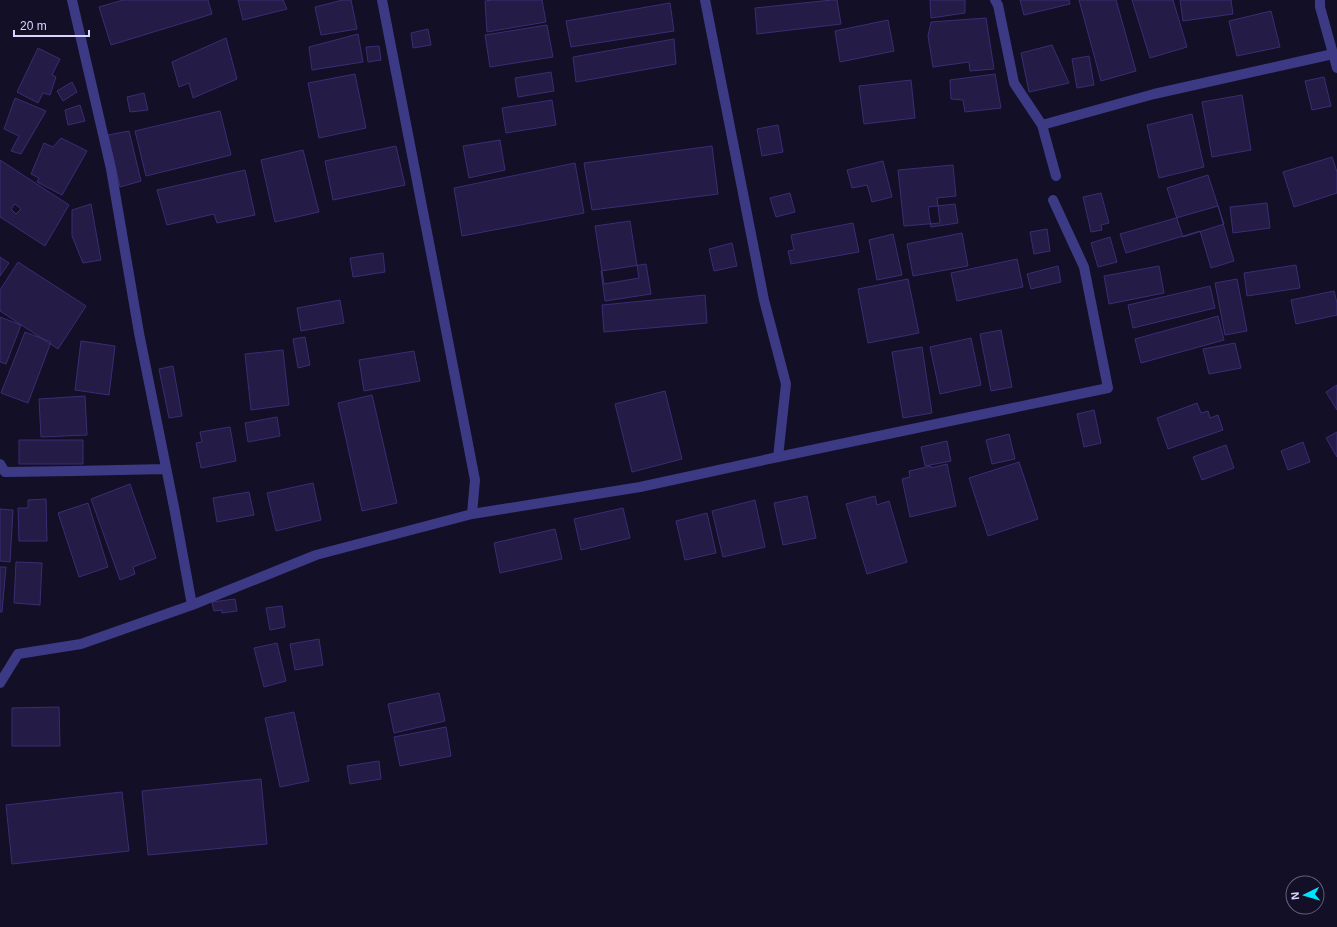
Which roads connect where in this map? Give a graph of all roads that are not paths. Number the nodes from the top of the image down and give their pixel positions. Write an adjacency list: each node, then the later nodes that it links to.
1 (72, 0): 13 (street)
2 (382, 0): 14 (street)
3 (705, 0): 11 (street)
4 (995, 0): 8 (street)
5 (1320, 0): 6 (street)
6 (1333, 54): 7 (street); 8 (street)
7 (1337, 68)
8 (1042, 125): 9 (street)
9 (1056, 176)
10 (1053, 200): 11 (street)
11 (778, 457): 14 (street)
12 (0, 464): 13 (street)
13 (166, 469): 15 (street)
14 (472, 514): 15 (street)
15 (192, 605): 16 (street)
16 (0, 683)

